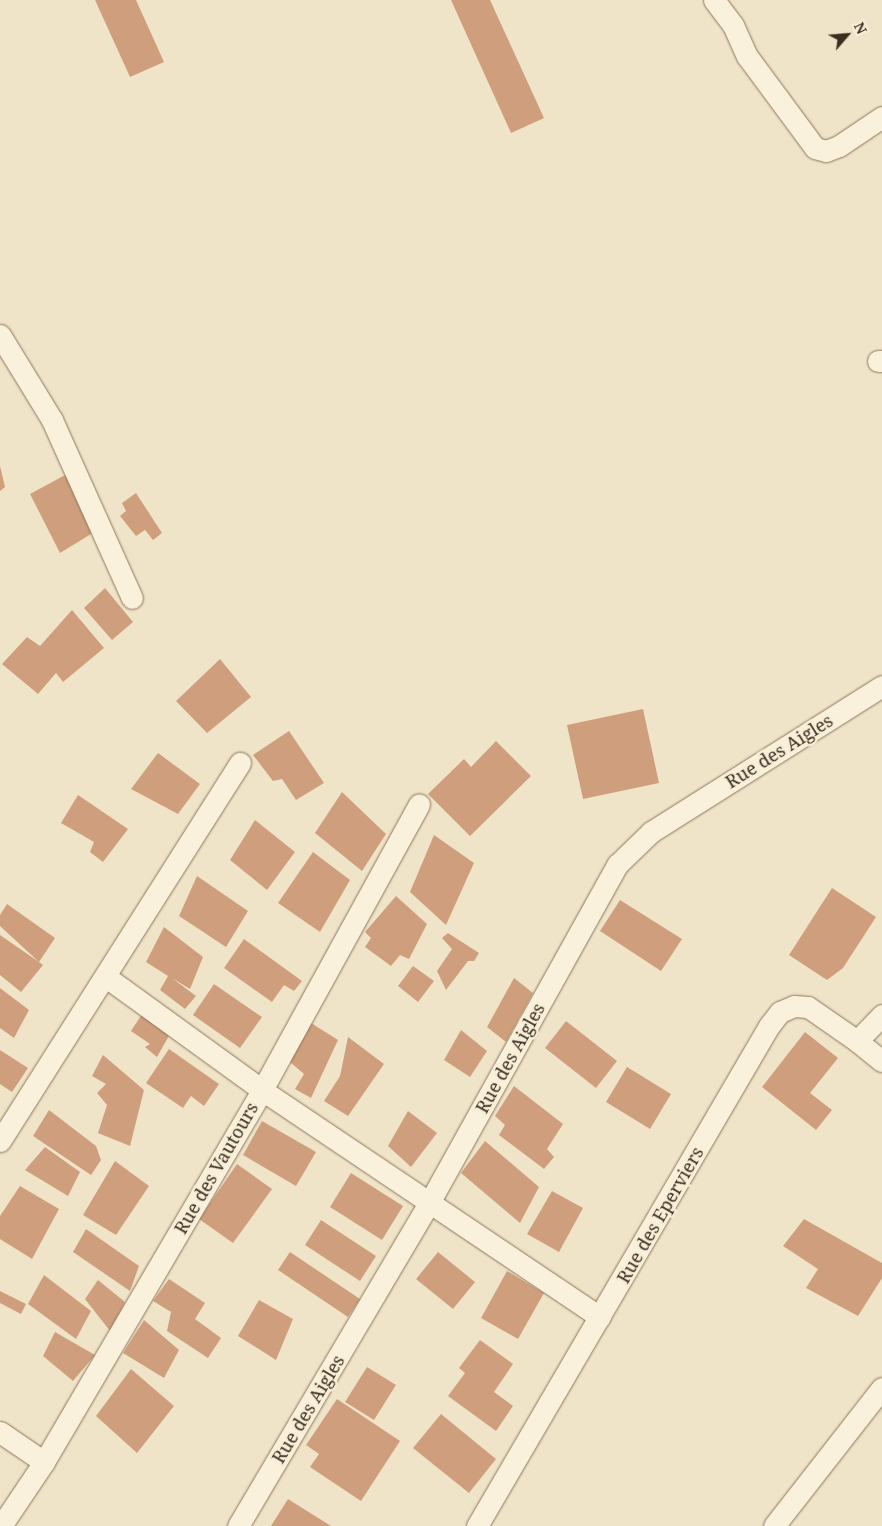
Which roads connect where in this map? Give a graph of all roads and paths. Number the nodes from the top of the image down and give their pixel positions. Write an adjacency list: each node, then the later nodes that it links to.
1 (714, 0): 2 (street)
2 (882, 117)
3 (0, 335): 4 (street)
4 (132, 598)
5 (882, 686): 14 (street, Rue des Aigles)
6 (240, 763): 8 (street)
7 (419, 804): 12 (street, Rue des Vautours)
8 (106, 977): 12 (street); 13 (street)
9 (882, 1015): 10 (street)
10 (858, 1041): 11 (street, Rue des Eperviers); 15 (street, Rue des Eperviers)
11 (882, 1061)
12 (262, 1090): 14 (street); 18 (street, Rue des Vautours)
13 (0, 1141)
14 (429, 1203): 15 (street); 20 (street, Rue des Aigles)
15 (600, 1317): 21 (street, Rue des Eperviers)
16 (882, 1388): 22 (street)
17 (0, 1432): 18 (street)
18 (44, 1462): 19 (street, Rue des Vautours)
19 (2, 1526)
20 (238, 1526)
21 (477, 1526)
22 (774, 1526)

